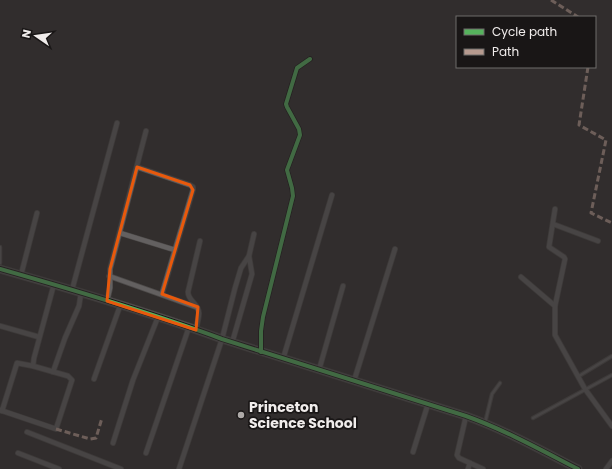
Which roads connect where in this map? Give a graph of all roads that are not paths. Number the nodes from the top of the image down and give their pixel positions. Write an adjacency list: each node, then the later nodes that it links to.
1 (310, 59): 37 (street)
2 (117, 123): 24 (street)
3 (146, 131): 4 (street)
4 (137, 167): 9 (street); 15 (street)
5 (332, 195): 39 (street)
6 (555, 209): 8 (street)
7 (37, 213): 19 (street)
8 (553, 224): 12 (street); 29 (street)
9 (120, 233): 15 (street); 20 (street)
10 (254, 234): 16 (street)
11 (200, 241): 30 (street)
12 (598, 241)
13 (0, 247): 17 (lane)
14 (395, 249): 46 (street)
15 (175, 250): 26 (street)
16 (249, 256): 35 (street); 36 (street)
17 (0, 263)
18 (0, 269): 19 (street)
19 (21, 275): 22 (street)
20 (109, 276): 26 (street); 27 (street)
21 (521, 277): 29 (street)
22 (54, 284): 24 (street); 34 (street)
23 (343, 286): 41 (street)
24 (72, 290): 25 (street)
25 (81, 293): 27 (street); 42 (street)
26 (162, 294): 30 (street)
27 (107, 301): 28 (street)
28 (120, 306): 31 (street); 45 (street)
29 (555, 306): 44 (street)
30 (198, 307): 33 (street)
31 (158, 317): 33 (street); 56 (street)
32 (0, 326): 34 (street)
33 (192, 328): 35 (street); 59 (street)
34 (39, 337): 40 (street)
35 (222, 339): 36 (street); 64 (street)
36 (232, 342): 37 (street)
37 (261, 352): 39 (street)
38 (612, 356): 44 (lane)
39 (283, 359): 41 (street)
40 (33, 366): 42 (street); 50 (street)
41 (319, 370): 46 (street)
42 (53, 372): 50 (street)
43 (612, 375): 48 (lane)
44 (578, 376): 48 (street)
45 (94, 379)
46 (354, 381): 49 (street)
47 (500, 383): 53 (lane)
48 (585, 389): 52 (lane); 54 (street)
49 (428, 404): 51 (street); 58 (street)
50 (1, 411)
51 (466, 416): 53 (street); 61 (street)
52 (533, 418)
53 (484, 423): 67 (street)
54 (612, 426)
55 (27, 432): 63 (street)
56 (113, 443)
57 (18, 452): 62 (street)
58 (413, 452)
59 (146, 453)
60 (612, 461): 68 (street)
61 (470, 463): 65 (street); 66 (street)
62 (59, 469)
63 (121, 469)
64 (179, 469)
65 (468, 469)
66 (483, 469)
67 (578, 469)
68 (606, 469)

